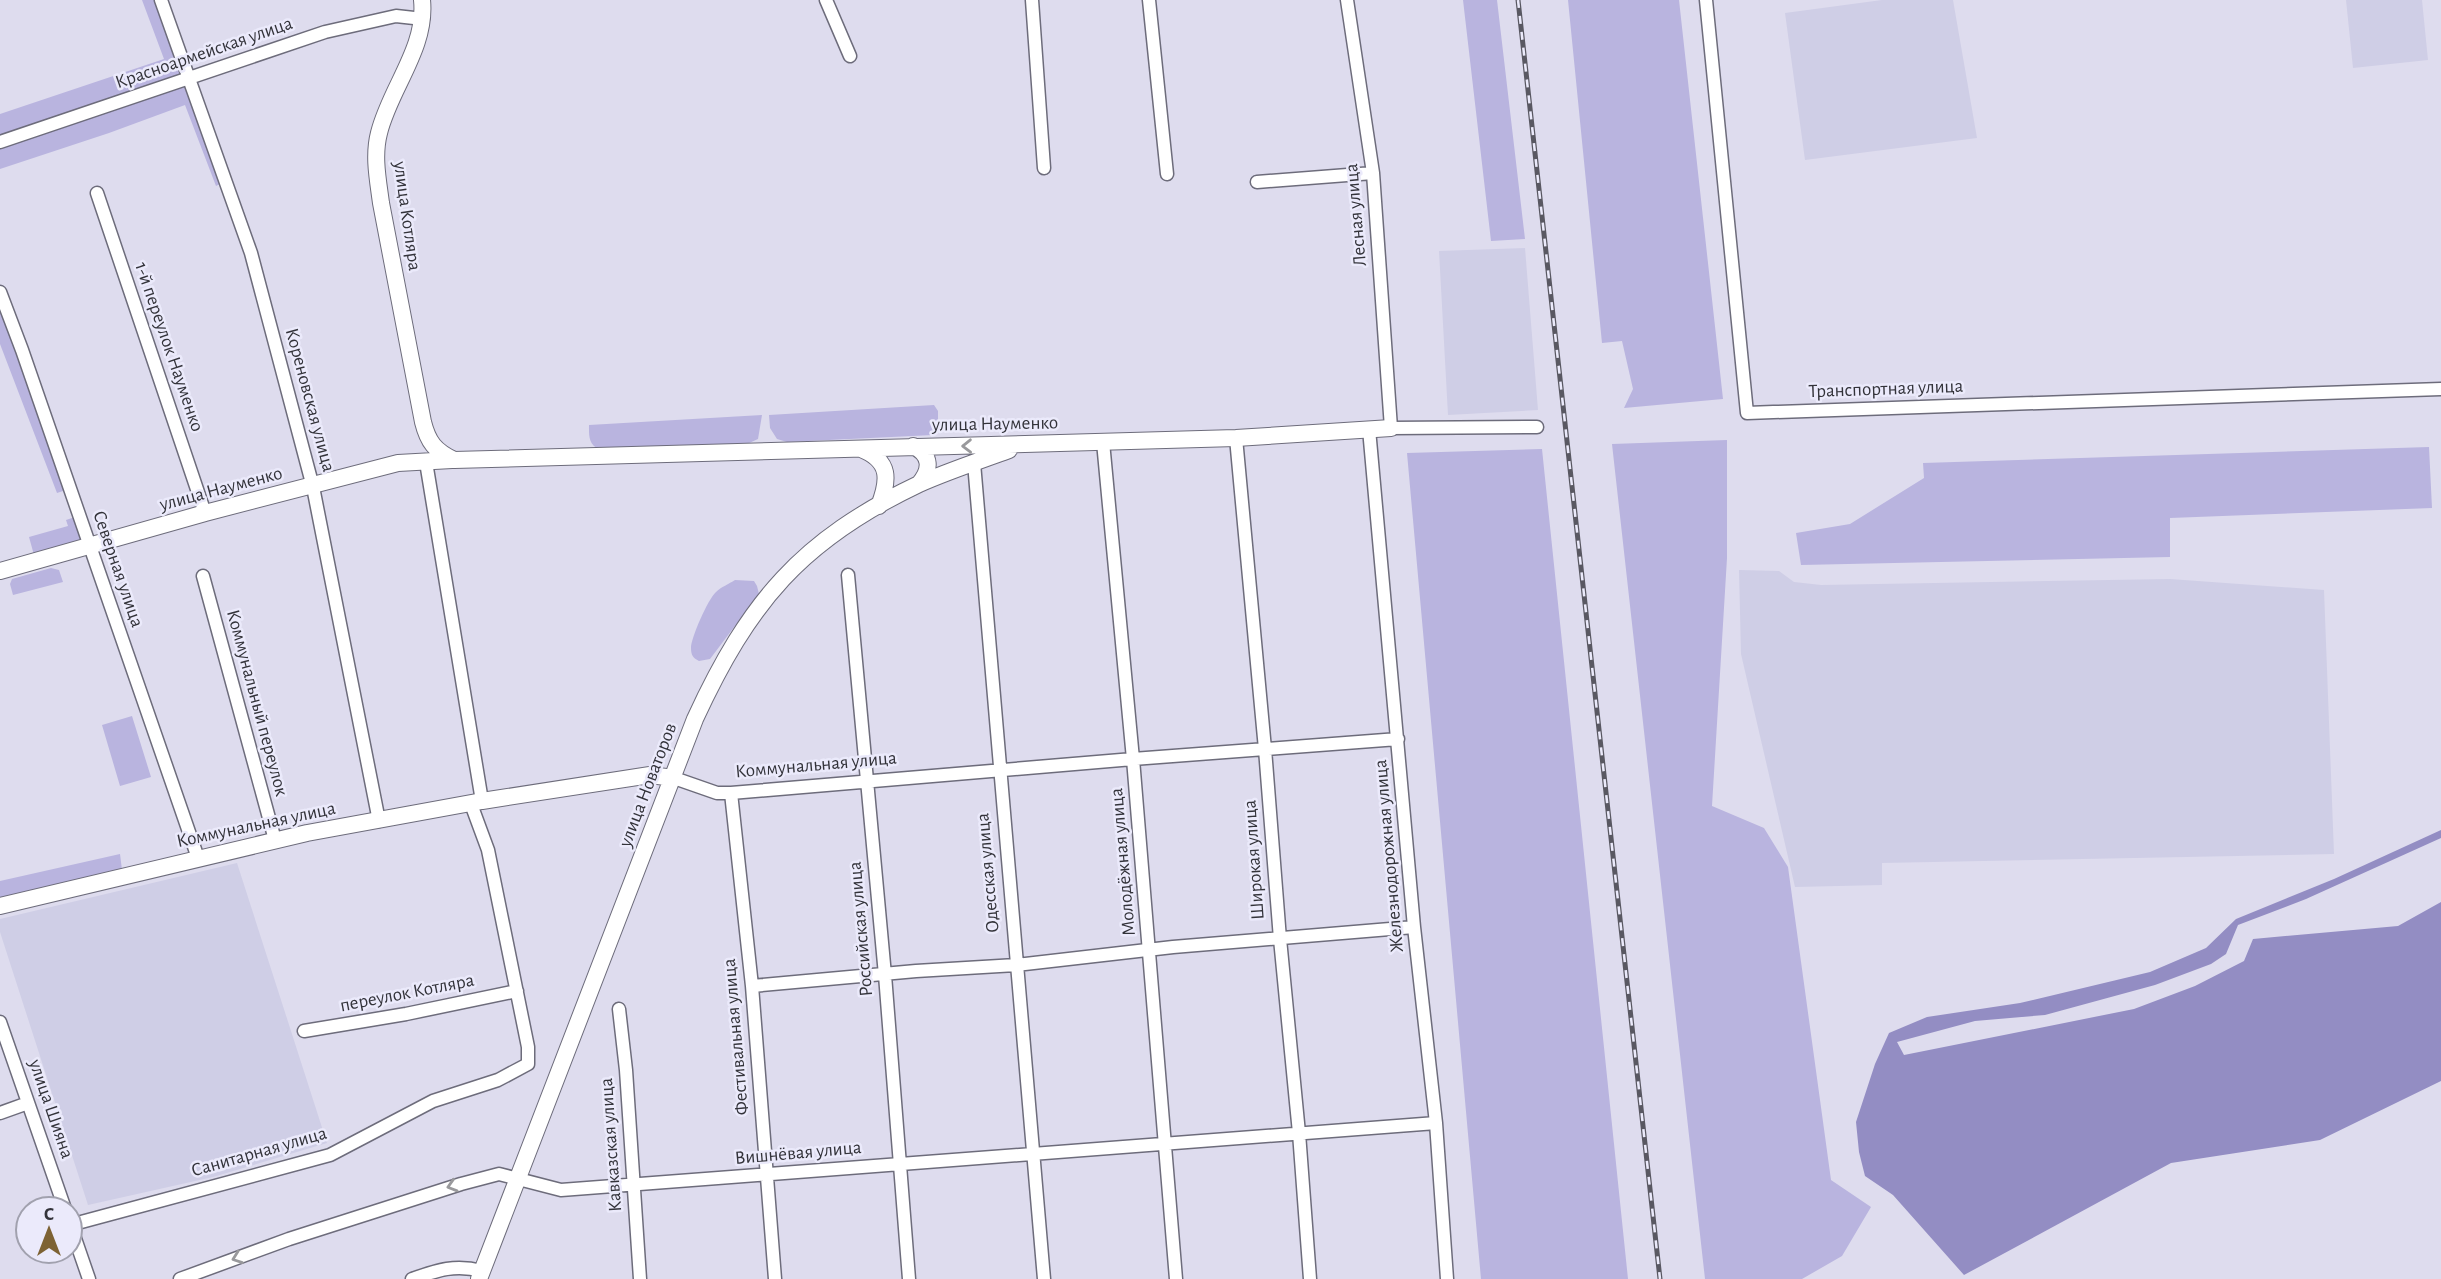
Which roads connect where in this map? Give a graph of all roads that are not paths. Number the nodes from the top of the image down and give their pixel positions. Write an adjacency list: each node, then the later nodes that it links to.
1 (161, 0): 10 (street, Кореновская улица)
2 (422, 0): 8 (main road, улица Котляра)
3 (826, 0): 9 (street)
4 (1032, 0): 12 (street)
5 (1149, 0): 14 (street)
6 (1347, 0): 13 (street, Лесная улица)
7 (1706, 0): 18 (street, Транспортная улица)
8 (423, 19): 10 (street, Красноармейская улица); 27 (main road, улица Котляра)
9 (849, 56)
10 (190, 78): 11 (street, Красноармейская улица); 31 (street, Кореновская улица)
11 (0, 142)
12 (1044, 168)
13 (1373, 173): 15 (street); 20 (street, Лесная улица)
14 (1167, 174)
15 (1257, 182)
16 (97, 193): 33 (street, 1-й переулок Науменко)
17 (0, 292): 34 (street, Северная улица)
18 (2441, 389)
19 (1537, 427): 20 (street, улица Науменко)
20 (1391, 428): 21 (main road, улица Науменко)
21 (1369, 429): 22 (main road, улица Науменко); 38 (street, Железнодорожная улица)
22 (1236, 438): 23 (main road, улица Науменко); 39 (street, Широкая улица)
23 (1103, 442): 24 (main road, улица Науменко); 40 (street, Молодёжная улица)
24 (1021, 445): 25 (main road, улица Науменко, one-way to 25); 29 (main road, улица Новаторов)
25 (913, 446): 26 (main road, улица Науменко); 30 (main road)
26 (884, 459): 27 (main road, улица Науменко); 30 (main road); 32 (main road)
27 (454, 460): 28 (main road, улица Науменко)
28 (426, 462): 31 (main road, улица Науменко); 45 (street)
29 (974, 463): 30 (main road, улица Новаторов); 41 (street, Одесская улица)
30 (919, 484): 32 (main road, улица Новаторов)
31 (313, 486): 33 (main road, улица Науменко); 46 (street, Кореновская улица)
32 (878, 506): 42 (main road, улица Новаторов)
33 (205, 513): 34 (main road, улица Науменко)
34 (90, 546): 35 (main road, улица Науменко); 48 (street, Северная улица)
35 (0, 571)
36 (848, 575): 43 (street, Российская улица)
37 (203, 576): 47 (street, Коммунальный переулок)
38 (1398, 739): 39 (street, Коммунальная улица); 50 (street, Железнодорожная улица)
39 (1265, 749): 40 (street, Коммунальная улица); 51 (street, Широкая улица)
40 (1133, 759): 41 (street, Коммунальная улица); 52 (street, Молодёжная улица)
41 (999, 771): 43 (street, Коммунальная улица); 53 (street, Одесская улица)
42 (674, 778): 44 (street, Коммунальная улица); 45 (main road, Коммунальная улица); 68 (main road, улица Новаторов)
43 (866, 782): 44 (street, Коммунальная улица); 54 (street, Российская улица)
44 (731, 793): 55 (street, Фестивальная улица)
45 (477, 803): 46 (main road, Коммунальная улица); 56 (street)
46 (379, 821): 47 (main road, Коммунальная улица)
47 (275, 841): 48 (main road, Коммунальная улица)
48 (198, 858): 49 (main road, Коммунальная улица)
49 (0, 906)
50 (1414, 927): 51 (street); 62 (street, Железнодорожная улица)
51 (1280, 939): 52 (street); 63 (street, Широкая улица)
52 (1149, 950): 53 (street); 64 (street, Молодёжная улица)
53 (1016, 965): 54 (street); 65 (street, Одесская улица)
54 (885, 975): 55 (street); 66 (street, Российская улица)
55 (752, 986): 67 (street, Фестивальная улица)
56 (517, 991): 59 (street, переулок Котляра); 71 (street, Санитарная улица)
57 (619, 1009): 69 (street, Кавказская улица)
58 (0, 1022): 60 (street, улица Шияна)
59 (304, 1031)
60 (29, 1103): 61 (street); 70 (street, улица Шияна)
61 (0, 1113)
62 (1436, 1123): 63 (street, Вишнёвая улица); 81 (street, Железнодорожная улица)
63 (1299, 1133): 64 (street, Вишнёвая улица); 80 (street, Широкая улица)
64 (1165, 1144): 65 (street, Вишнёвая улица); 79 (street, Молодёжная улица)
65 (1034, 1154): 66 (street, Вишнёвая улица); 78 (street, Одесская улица)
66 (900, 1164): 67 (street, Вишнёвая улица); 77 (street, Российская улица)
67 (767, 1175): 69 (street, Вишнёвая улица); 76 (street, Фестивальная улица)
68 (519, 1178): 69 (street, Вишнёвая улица); 72 (main road, улица Новаторов); 73 (street, Вишнёвая улица, one-way to 73)
69 (633, 1186): 75 (street, Кавказская улица)
70 (60, 1195)
71 (84, 1220)
72 (480, 1275): 74 (street)
73 (180, 1279)
74 (412, 1279)
75 (640, 1279)
76 (775, 1279)
77 (909, 1279)
78 (1044, 1279)
79 (1176, 1279)
80 (1310, 1279)
81 (1447, 1279)

